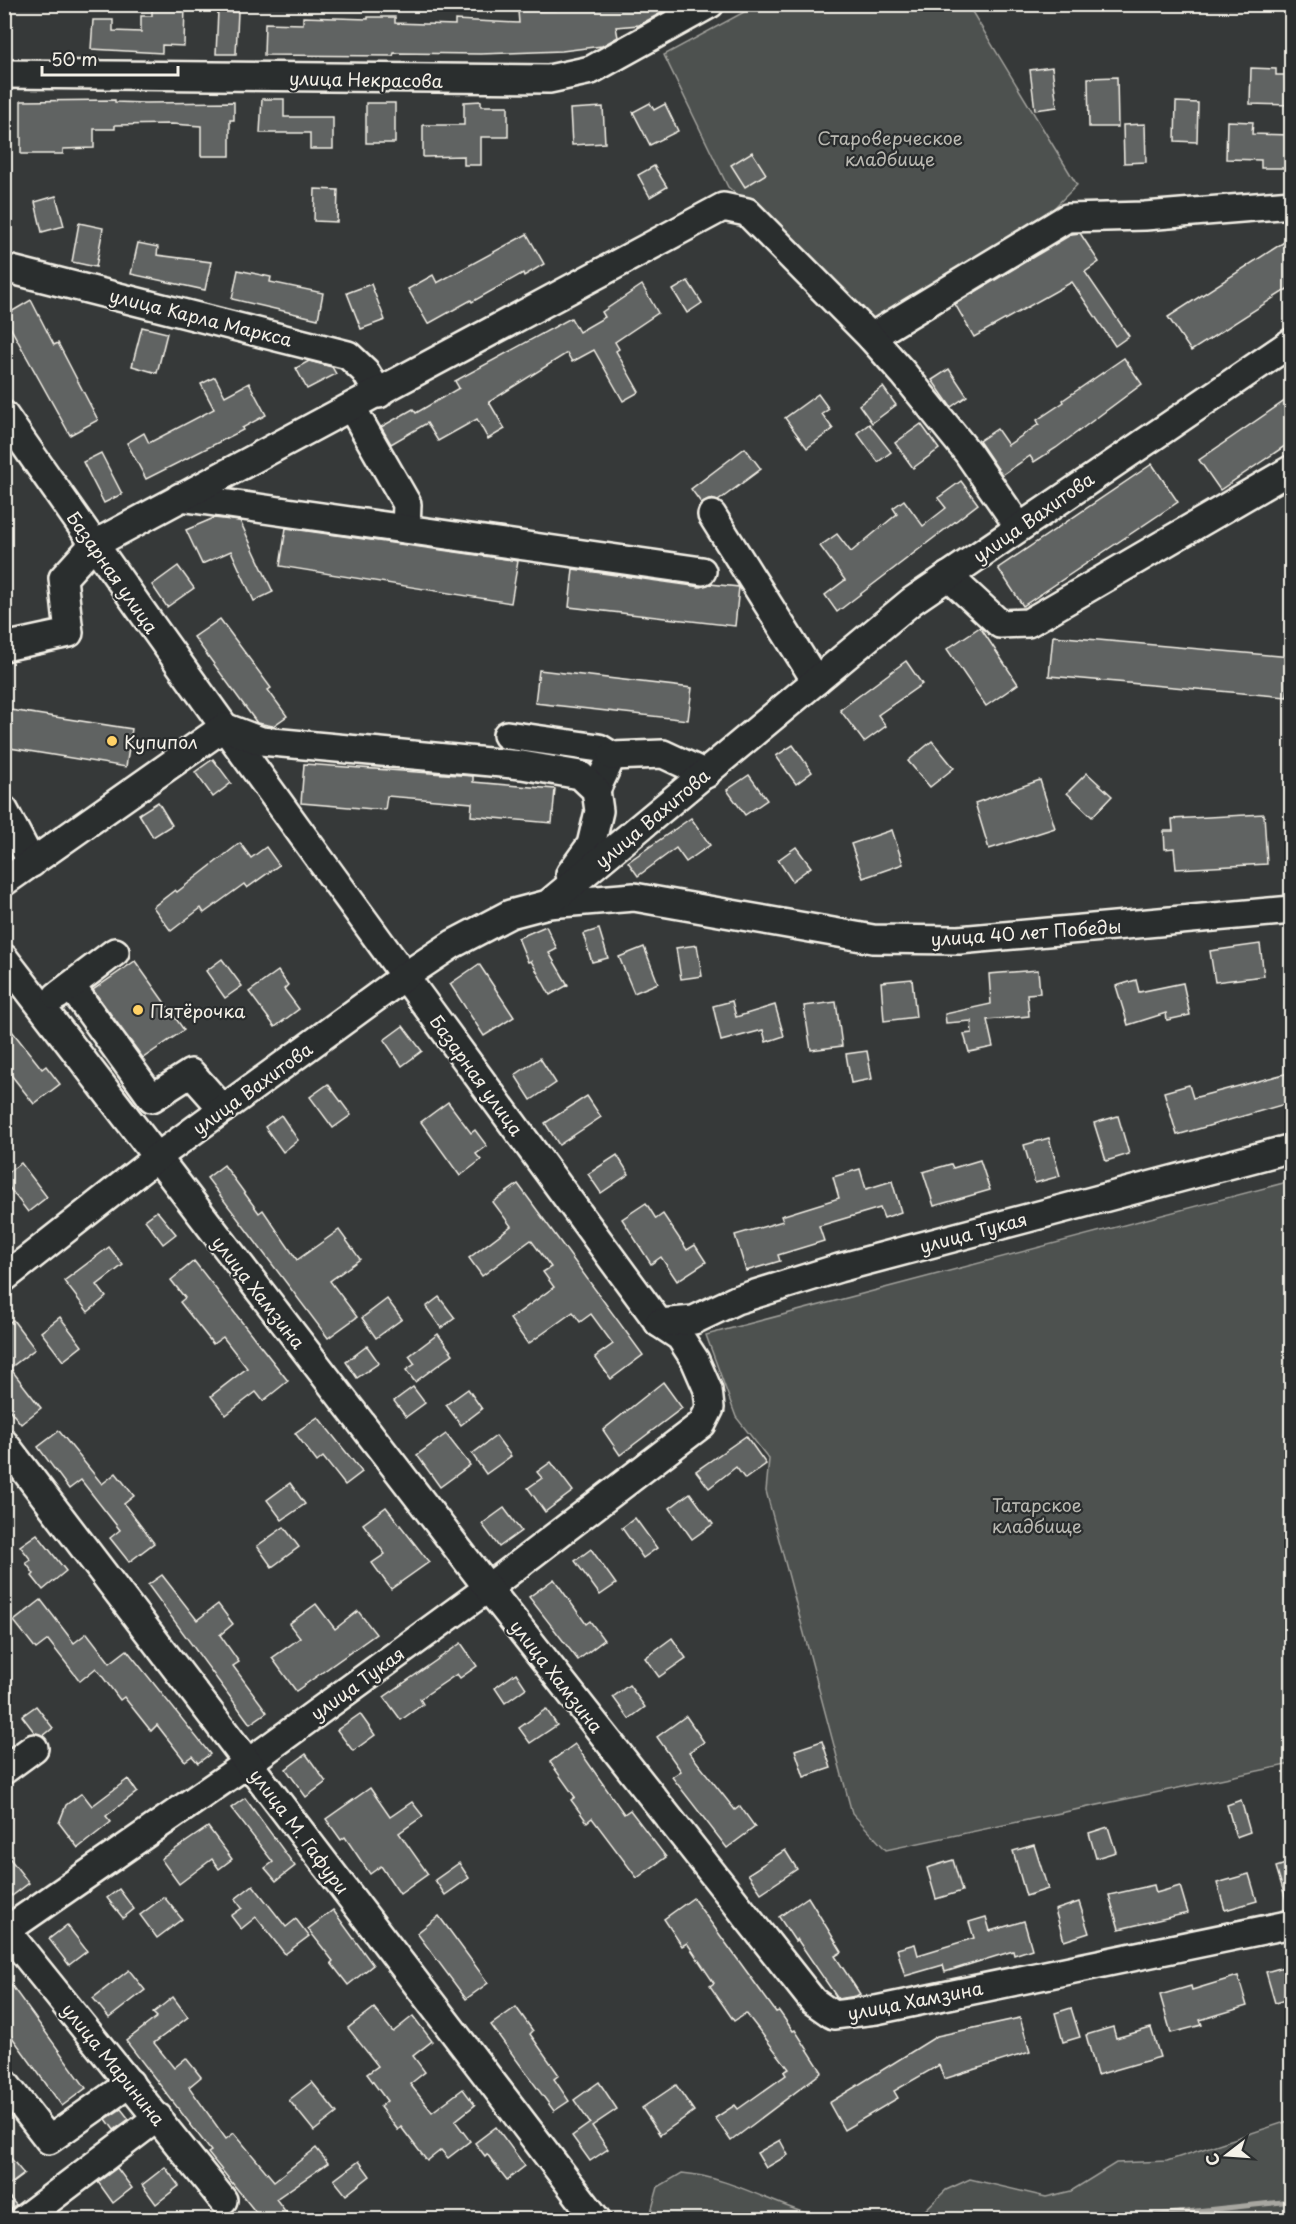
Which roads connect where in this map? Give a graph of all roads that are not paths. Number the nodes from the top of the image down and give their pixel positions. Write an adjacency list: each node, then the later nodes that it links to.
1 (710, 4): 2 (street, улица Некрасова)
2 (4, 74)
3 (1292, 204): 5 (street)
4 (4, 268): 7 (street, улица Карла Маркса)
5 (871, 337): 7 (street); 13 (street)
6 (1292, 342): 13 (street, улица Вахитова)
7 (379, 394): 8 (street)
8 (352, 408): 11 (street); 14 (street)
9 (4, 415): 15 (street, Базарная улица)
10 (1292, 469): 17 (street)
11 (180, 497): 14 (street); 15 (street)
12 (712, 515): 19 (street)
13 (1019, 527): 17 (street, улица Вахитова)
14 (406, 529): 16 (street)
15 (93, 545): 18 (street); 20 (street, Базарная улица)
16 (702, 571)
17 (948, 576): 19 (street, улица Вахитова)
18 (4, 646)
19 (816, 681): 23 (street, улица Вахитова)
20 (224, 727): 24 (street); 26 (street); 32 (street, Базарная улица)
21 (507, 735): 22 (street)
22 (612, 756): 23 (street); 24 (street)
23 (705, 774): 28 (street, улица Вахитова)
24 (596, 790): 28 (street)
25 (4, 810): 26 (street)
26 (32, 863): 27 (street)
27 (4, 882)
28 (548, 903): 29 (street, улица 40 лет Победы); 32 (street, улица Вахитова)
29 (1292, 910)
30 (115, 952): 33 (street)
31 (4, 958): 34 (street, улица Хамзина)
32 (405, 976): 35 (street, улица Вахитова); 39 (street, Базарная улица)
33 (71, 986): 34 (street); 35 (street)
34 (42, 1008): 37 (street, улица Хамзина)
35 (223, 1109): 37 (street, улица Вахитова)
36 (1292, 1148): 39 (street, улица Тукая)
37 (156, 1158): 38 (street, улица Вахитова); 42 (street, улица Хамзина)
38 (4, 1278)
39 (659, 1323): 40 (street, Базарная улица)
40 (702, 1424): 42 (street, улица Тукая)
41 (4, 1443): 44 (street, улица М. Гафури)
42 (488, 1587): 44 (street, улица Тукая); 46 (street, улица Хамзина)
43 (34, 1748): 45 (street)
44 (248, 1763): 47 (street, улица Тукая); 53 (street, улица М. Гафури)
45 (4, 1770)
46 (1292, 1924)
47 (5, 1930): 49 (street, улица Маринина)
48 (4, 2082): 49 (street)
49 (130, 2083): 50 (street, улица Маринина)
50 (158, 2117): 51 (street, улица Маринина); 52 (street)
51 (223, 2200)
52 (22, 2220)
53 (597, 2220)

